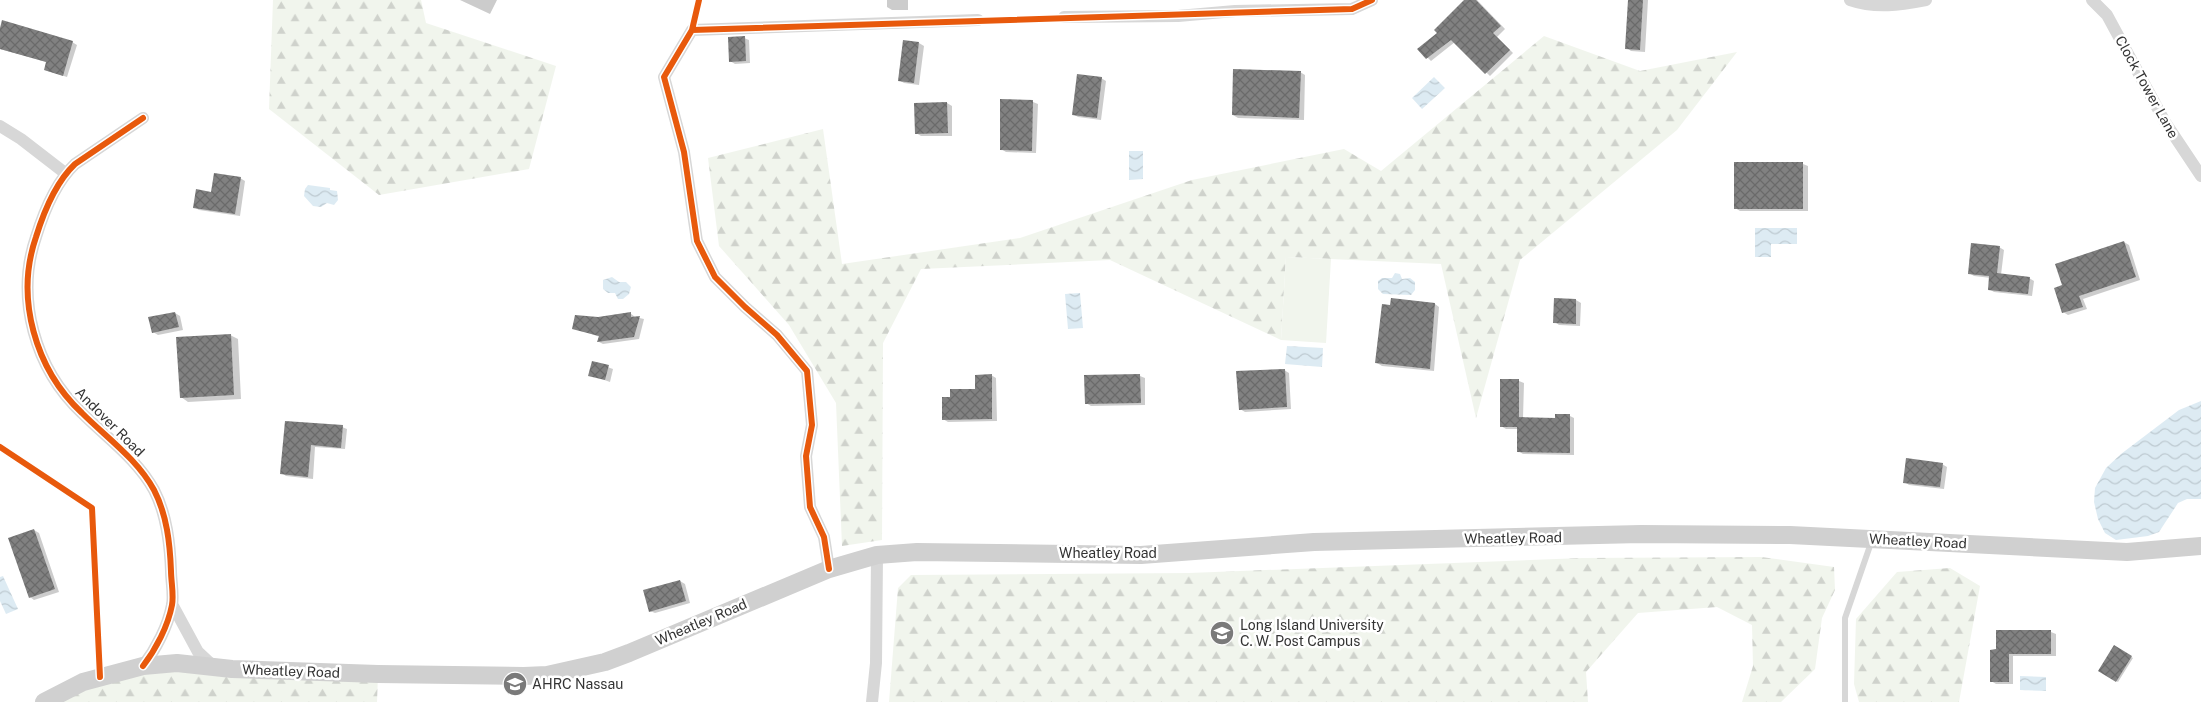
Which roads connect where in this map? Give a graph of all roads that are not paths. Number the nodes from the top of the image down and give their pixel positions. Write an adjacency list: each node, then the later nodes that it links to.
1 (1372, 0): 5 (street)
2 (1850, 0): 3 (street)
3 (1926, 0)
4 (2092, 0): 10 (street, Clock Tower Lane)
5 (1064, 17)
6 (978, 20): 14 (street)
7 (143, 118): 9 (street, Andover Road)
8 (0, 126): 9 (street)
9 (65, 173): 15 (street, Andover Road)
10 (2201, 176)
11 (1872, 539): 12 (main road, Wheatley Road); 13 (main road, Wheatley Road); 20 (lane)
12 (2201, 546)
13 (877, 555): 14 (main road, Wheatley Road); 19 (street)
14 (829, 568): 17 (main road, Wheatley Road)
15 (172, 604): 16 (street, Andover Road); 17 (street, Andover Road)
16 (143, 666): 17 (main road, Wheatley Road); 18 (main road, Wheatley Road)
17 (213, 666)
18 (44, 702)
19 (872, 702)
20 (1845, 702)

